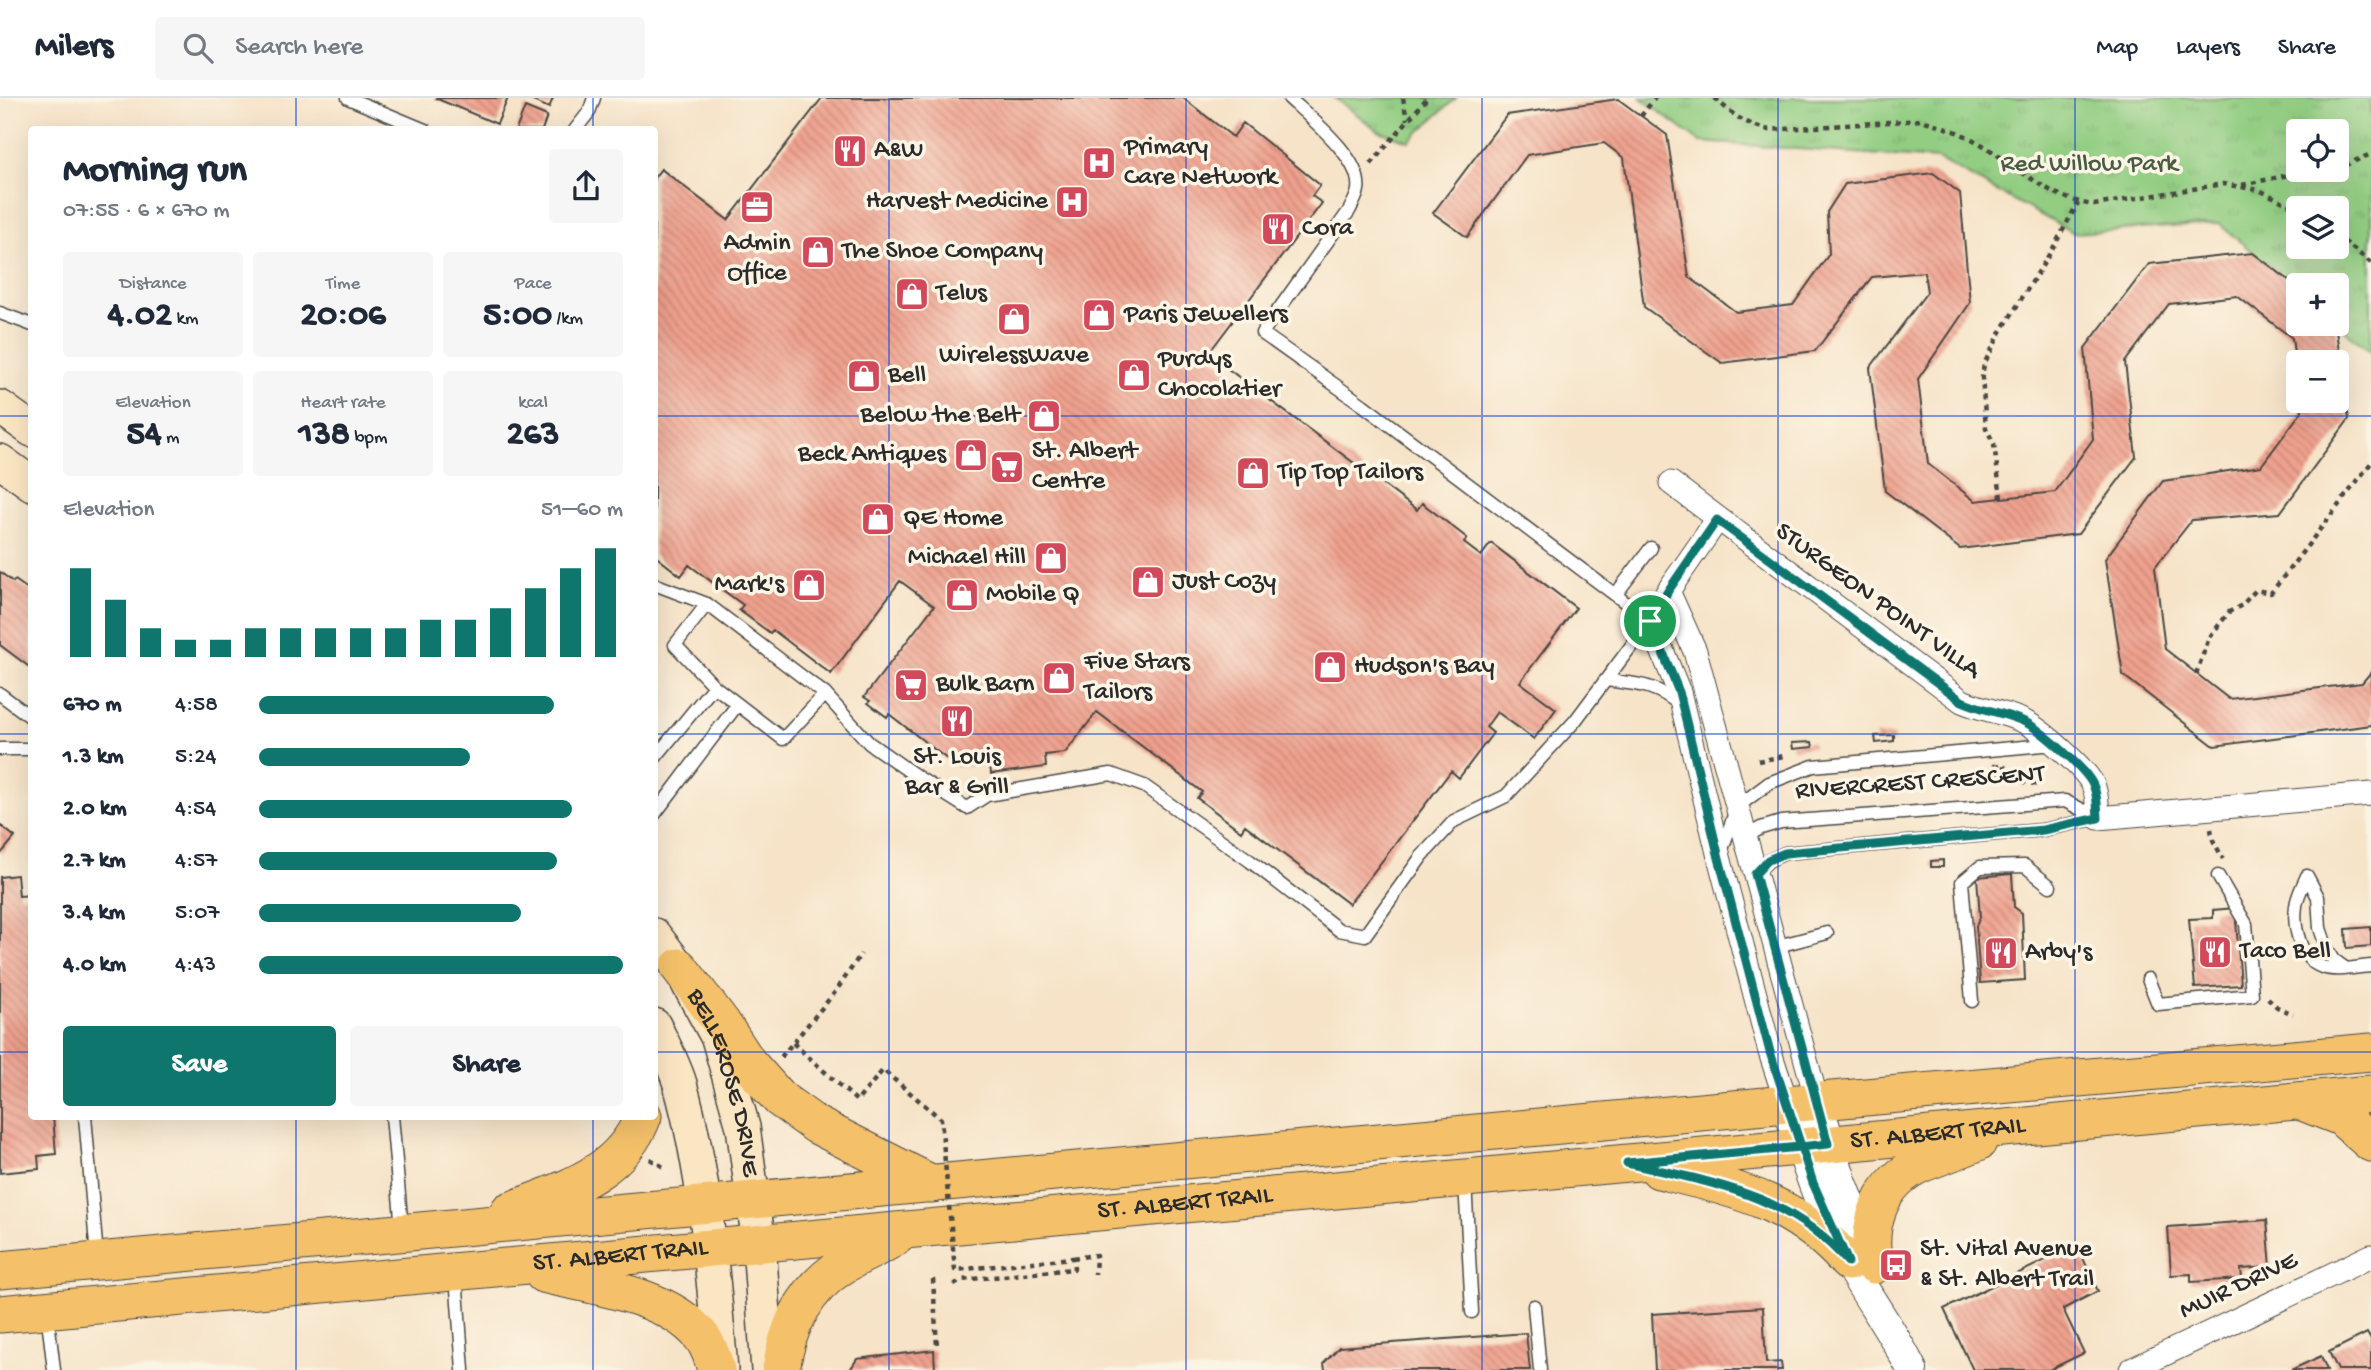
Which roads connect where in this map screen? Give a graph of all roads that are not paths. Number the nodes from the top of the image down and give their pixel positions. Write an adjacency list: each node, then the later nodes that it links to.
1 (348, 98): 4 (lane)
2 (594, 98): 5 (lane)
3 (1289, 98): 17 (lane)
4 (415, 126)
5 (578, 126)
6 (0, 313): 7 (lane)
7 (28, 323)
8 (0, 407): 9 (main road)
9 (28, 427)
10 (0, 461): 11 (main road)
11 (28, 481)
12 (1671, 483): 13 (street, STURGEON POINT VILLA)
13 (1717, 520): 16 (street); 27 (street, STURGEON POINT VILLA)
14 (1651, 548): 17 (lane)
15 (658, 586): 18 (lane)
16 (1668, 591): 19 (street); 32 (street)
17 (1616, 594): 19 (lane)
18 (707, 604): 21 (lane); 23 (lane)
19 (1650, 621): 20 (lane); 25 (street)
20 (1606, 680): 23 (lane); 25 (lane)
21 (714, 686): 24 (lane); 30 (lane)
22 (0, 694): 26 (lane)
23 (825, 694): 24 (lane)
24 (737, 705): 33 (lane)
25 (1684, 709): 36 (street)
26 (28, 715)
27 (2055, 744): 32 (lane); 34 (street, STURGEON POINT VILLA)
28 (0, 749): 29 (lane)
29 (28, 749)
30 (658, 754)
31 (2371, 794): 34 (street, RIVERCREST CRESCENT)
32 (1737, 807): 35 (street); 36 (lane)
33 (658, 810)
34 (2098, 818): 35 (lane, RIVERCREST CRESCENT); 37 (lane, RIVERCREST CRESCENT)
35 (1745, 837): 36 (street, RIVERCREST CRESCENT); 37 (street)
36 (1719, 858): 52 (street)
37 (1755, 874): 42 (street)
38 (2218, 876): 46 (lane)
39 (2050, 886): 47 (lane)
40 (1827, 933): 42 (lane)
41 (658, 940): 44 (main road, BELLEROSE DRIVE)
42 (1774, 947): 52 (street)
43 (2371, 966): 45 (lane)
44 (679, 967): 61 (main road); 62 (main road, BELLEROSE DRIVE)
45 (2345, 968): 45 (lane)
46 (2148, 979)
47 (1972, 1001)
48 (658, 1034): 63 (main road, BELLEROSE DRIVE)
49 (2371, 1052): 52 (main road, ST. ALBERT TRAIL)
50 (2371, 1094): 51 (main road, ST. ALBERT TRAIL)
51 (2300, 1100): 56 (main road, ST. ALBERT TRAIL); 57 (main road)
52 (1802, 1103): 58 (street); 61 (main road, ST. ALBERT TRAIL)
53 (85, 1120): 70 (lane)
54 (392, 1120): 66 (lane)
55 (641, 1120): 64 (main road)
56 (2011, 1128): 58 (main road, ST. ALBERT TRAIL); 71 (main road)
57 (2371, 1143)
58 (1814, 1146): 59 (main road, ST. ALBERT TRAIL); 71 (street)
59 (1627, 1163): 60 (main road, ST. ALBERT TRAIL); 71 (main road)
60 (1465, 1178): 65 (main road, ST. ALBERT TRAIL); 77 (lane)
61 (932, 1184): 62 (main road, ST. ALBERT TRAIL)
62 (752, 1201): 63 (main road, ST. ALBERT TRAIL); 67 (main road, BELLEROSE DRIVE)
63 (704, 1205): 64 (main road, ST. ALBERT TRAIL); 68 (main road, BELLEROSE DRIVE)
64 (469, 1227): 66 (main road, ST. ALBERT TRAIL)
65 (907, 1230): 67 (main road, ST. ALBERT TRAIL); 83 (main road)
66 (402, 1233): 70 (main road, ST. ALBERT TRAIL)
67 (759, 1244): 68 (main road, ST. ALBERT TRAIL); 82 (main road, BELLEROSE DRIVE)
68 (711, 1248): 72 (main road, ST. ALBERT TRAIL); 81 (main road, BELLEROSE DRIVE)
69 (2371, 1255): 86 (street, MUIR DRIVE)
70 (97, 1261): 73 (main road, ST. ALBERT TRAIL)
71 (1861, 1264): 85 (street)
72 (514, 1268): 74 (main road, ST. ALBERT TRAIL); 81 (main road)
73 (0, 1270)
74 (456, 1272): 76 (main road, ST. ALBERT TRAIL); 80 (lane)
75 (1534, 1306): 84 (lane)
76 (47, 1310): 78 (main road, ST. ALBERT TRAIL); 79 (lane)
77 (1472, 1312)
78 (0, 1314)
79 (54, 1370)
80 (463, 1370)
81 (719, 1370)
82 (768, 1370)
83 (781, 1370)
84 (1540, 1370)
85 (1912, 1370)
86 (2132, 1370)

